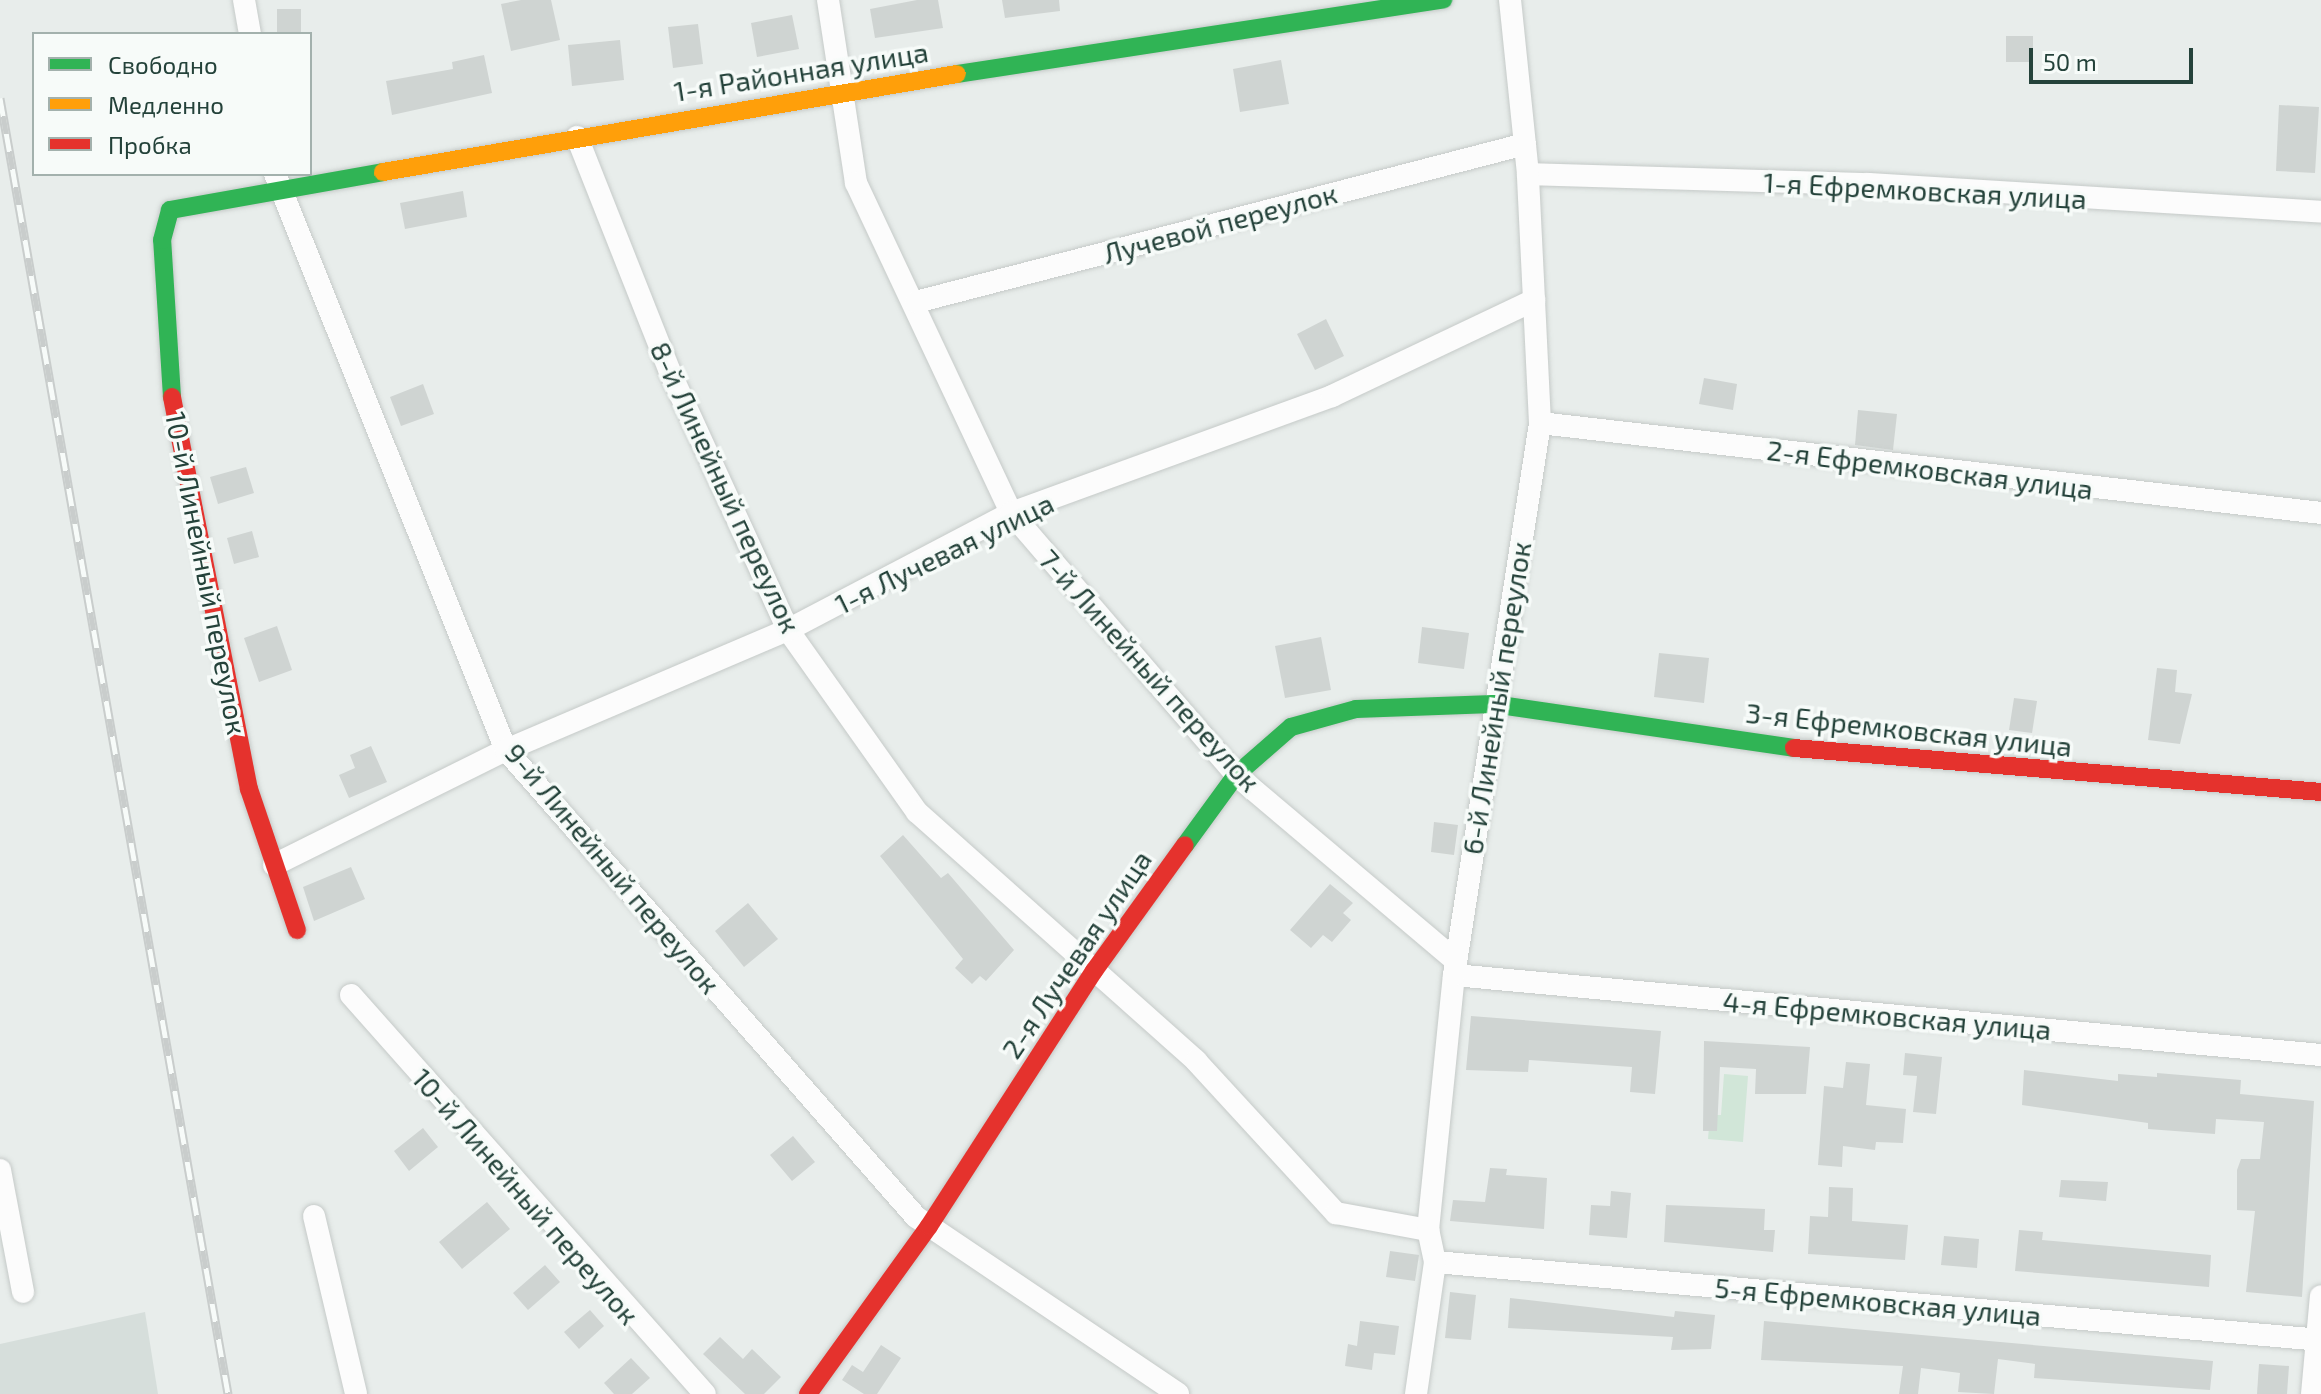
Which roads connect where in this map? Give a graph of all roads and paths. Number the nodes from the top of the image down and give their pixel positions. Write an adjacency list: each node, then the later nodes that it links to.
1 (244, 0): 5 (street)
2 (828, 0): 6 (street, 7-й Линейный переулок)
3 (1443, 0): 6 (street, 1-я Районная улица)
4 (1510, 0): 8 (street, 6-й Линейный переулок)
5 (250, 32)
6 (838, 92): 7 (street, 1-я Районная улица); 16 (street, 7-й Линейный переулок)
7 (577, 137): 11 (street, 1-я Районная улица); 20 (street, 8-й Линейный переулок)
8 (1525, 144): 9 (street, 6-й Линейный переулок); 16 (street, Лучевой переулок)
9 (1528, 174): 14 (street, 1-я Ефремковская улица); 15 (street, 6-й Линейный переулок)
10 (310, 176): 12 (street, 1-я Районная улица)
11 (312, 176)
12 (276, 181): 13 (street, 1-я Районная улица); 22 (street, 9-й Линейный переулок)
13 (170, 210): 25 (street, 10-й Линейный переулок)
14 (2321, 212)
15 (1534, 300): 17 (street, 6-й Линейный переулок); 18 (street, 1-я Лучевая улица)
16 (916, 302): 18 (street, 7-й Линейный переулок)
17 (1540, 423): 19 (street, 2-я Ефремковская улица); 21 (street, 6-й Линейный переулок)
18 (1011, 513): 20 (street, 1-я Лучевая улица); 23 (street, 7-й Линейный переулок)
19 (2321, 513)
20 (788, 630): 22 (street, 1-я Лучевая улица); 28 (street, 8-й Линейный переулок)
21 (1493, 704): 23 (street, 2-я Лучевая улица); 24 (street, 3-я Ефремковская улица); 27 (street, 6-й Линейный переулок)
22 (506, 750): 25 (street, 1-я Лучевая улица); 33 (street, 9-й Линейный переулок)
23 (1236, 775): 27 (street, 7-й Линейный переулок); 28 (street, 2-я Лучевая улица)
24 (2321, 792)
25 (274, 865): 26 (street, 10-й Линейный переулок)
26 (297, 930)
27 (1455, 968): 30 (street, 4-я Ефремковская улица); 34 (street, 6-й Линейный переулок)
28 (1094, 971): 33 (street, 2-я Лучевая улица); 34 (street, 8-й Линейный переулок)
29 (351, 995): 40 (street, 10-й Линейный переулок)
30 (2321, 1055)
31 (0, 1170): 36 (street)
32 (314, 1216): 39 (street)
33 (929, 1226): 41 (street, 2-я Лучевая улица); 42 (street, 9-й Линейный переулок)
34 (1428, 1230): 35 (street, 6-й Линейный переулок)
35 (1435, 1262): 38 (street, 5-я Ефремковская улица); 43 (street, 6-й Линейный переулок)
36 (23, 1292)
37 (2321, 1296): 38 (street)
38 (2319, 1340): 44 (street)
39 (356, 1394)
40 (705, 1394)
41 (808, 1394)
42 (1178, 1394)
43 (1416, 1394)
44 (2312, 1394)

